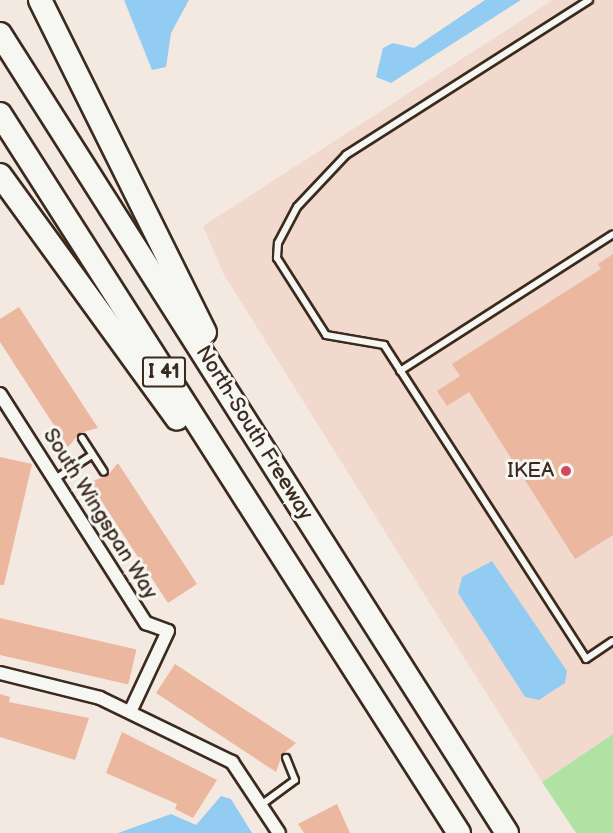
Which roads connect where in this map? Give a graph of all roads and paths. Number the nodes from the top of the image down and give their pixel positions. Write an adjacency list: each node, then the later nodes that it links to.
1 (40, 0): 11 (highway)
2 (589, 0): 7 (lane)
3 (0, 34): 11 (highway, North-South Freeway / I 41)
4 (0, 114): 14 (highway, North-South Freeway / I 41)
5 (0, 176): 14 (highway)
6 (613, 234): 7 (lane)
7 (400, 371): 15 (lane)
8 (0, 394): 13 (street, South Wingspan Way)
9 (82, 438): 10 (lane)
10 (92, 455): 12 (lane); 13 (lane)
11 (270, 458): 22 (highway, North-South Freeway / I 41)
12 (104, 472)
13 (55, 479): 17 (street, South Wingspan Way)
14 (328, 630): 21 (highway, North-South Freeway / I 41)
15 (613, 641)
16 (0, 673): 17 (street)
17 (131, 710): 19 (street)
18 (286, 758): 19 (lane)
19 (261, 805): 20 (street)
20 (279, 833)
21 (459, 833)
22 (507, 833)

